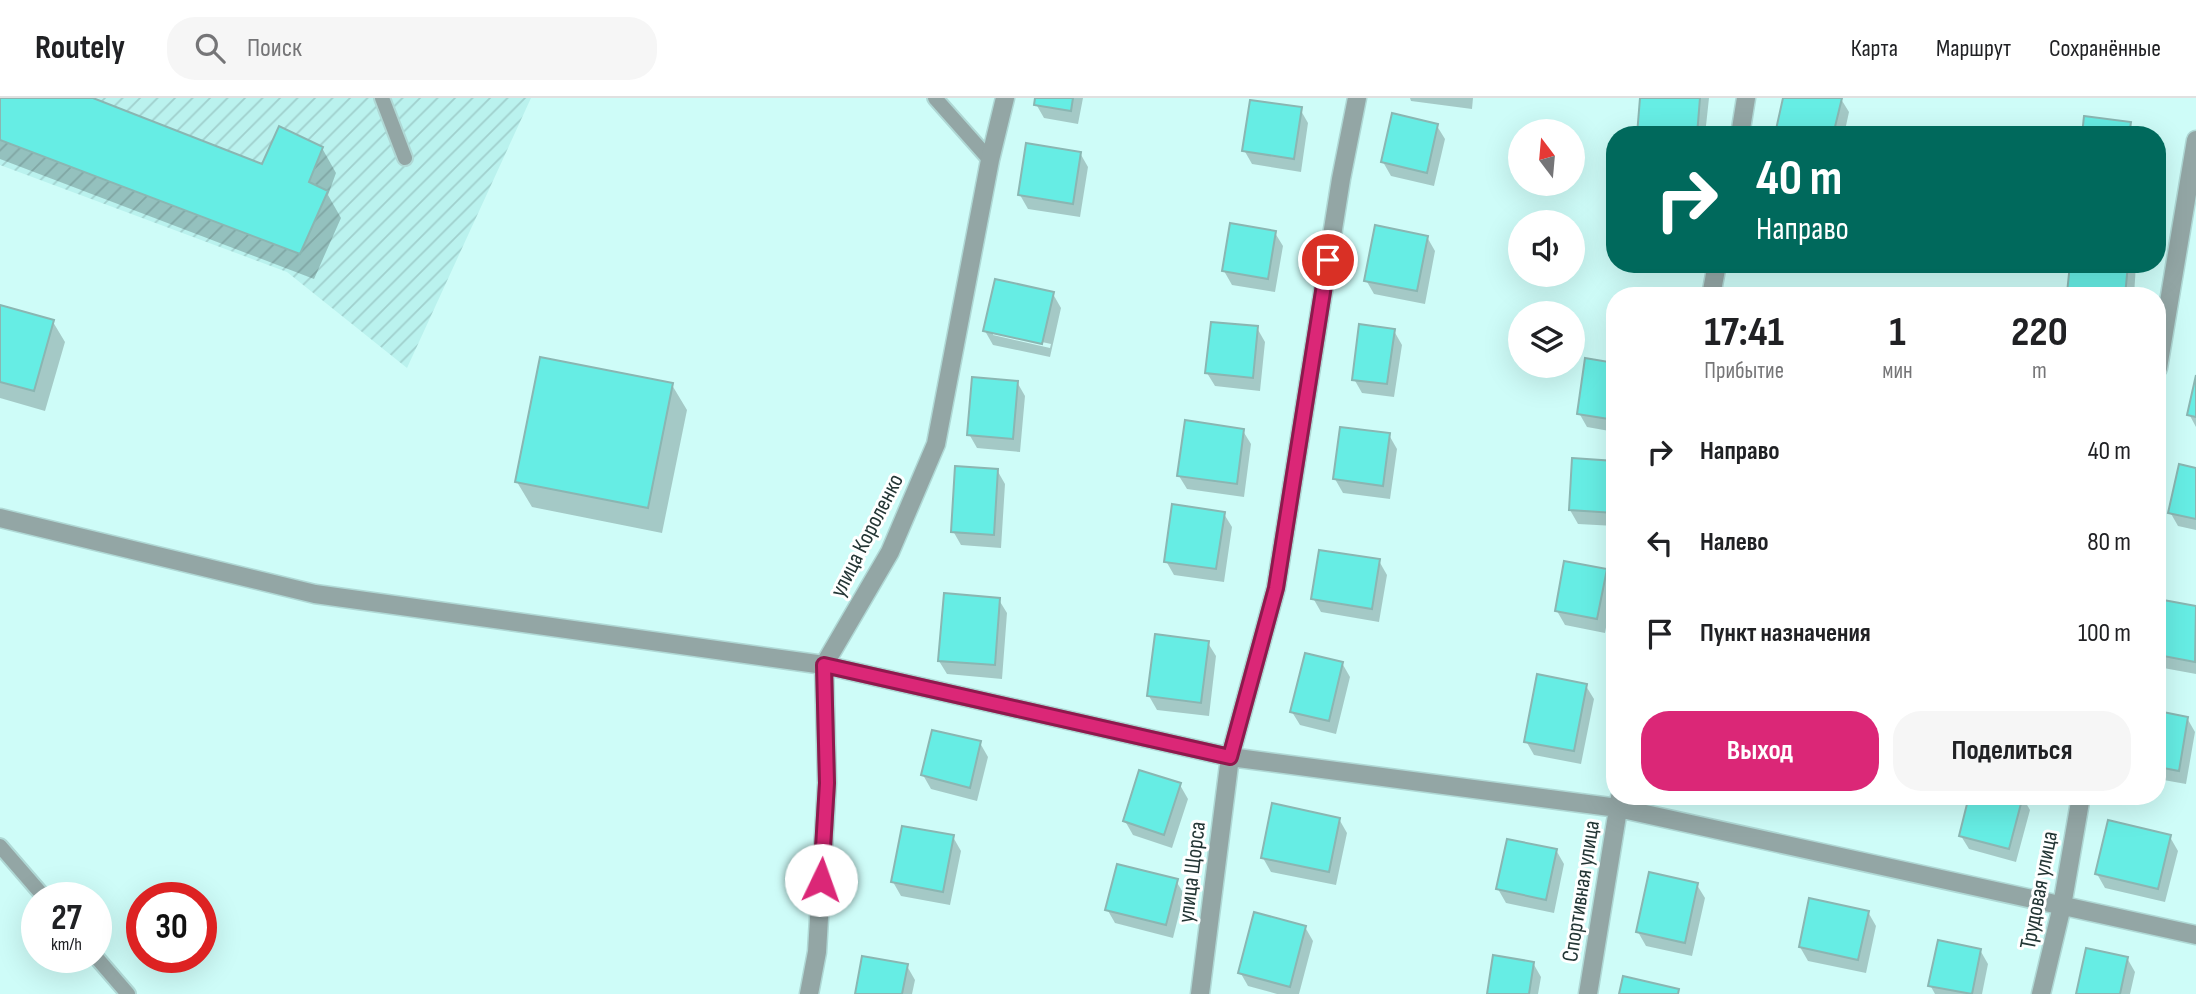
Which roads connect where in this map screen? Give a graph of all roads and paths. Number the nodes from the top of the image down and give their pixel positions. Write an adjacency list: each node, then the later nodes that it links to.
1 (382, 98): 8 (lane)
2 (935, 98): 9 (lane)
3 (1005, 98): 9 (street, улица Короленко)
4 (1357, 98): 13 (street, улица Щорса)
5 (1746, 98): 6 (street)
6 (1741, 126)
7 (2196, 140): 10 (street)
8 (405, 158)
9 (990, 160): 12 (street, улица Короленко)
10 (2166, 320)
11 (0, 518): 12 (street)
12 (824, 665): 13 (street); 24 (street)
13 (1230, 757): 14 (street); 25 (street, улица Щорса)
14 (1606, 800)
15 (1619, 805): 26 (street, Спортивная улица)
16 (1632, 805): 20 (street)
17 (2079, 805): 20 (street, Трудовая улица)
18 (0, 846): 19 (lane)
19 (31, 882)
20 (2062, 906): 21 (street); 27 (street, Трудовая улица)
21 (2196, 935)
22 (110, 973): 23 (lane)
23 (128, 994)
24 (809, 994)
25 (1200, 994)
26 (1588, 994)
27 (2041, 994)

